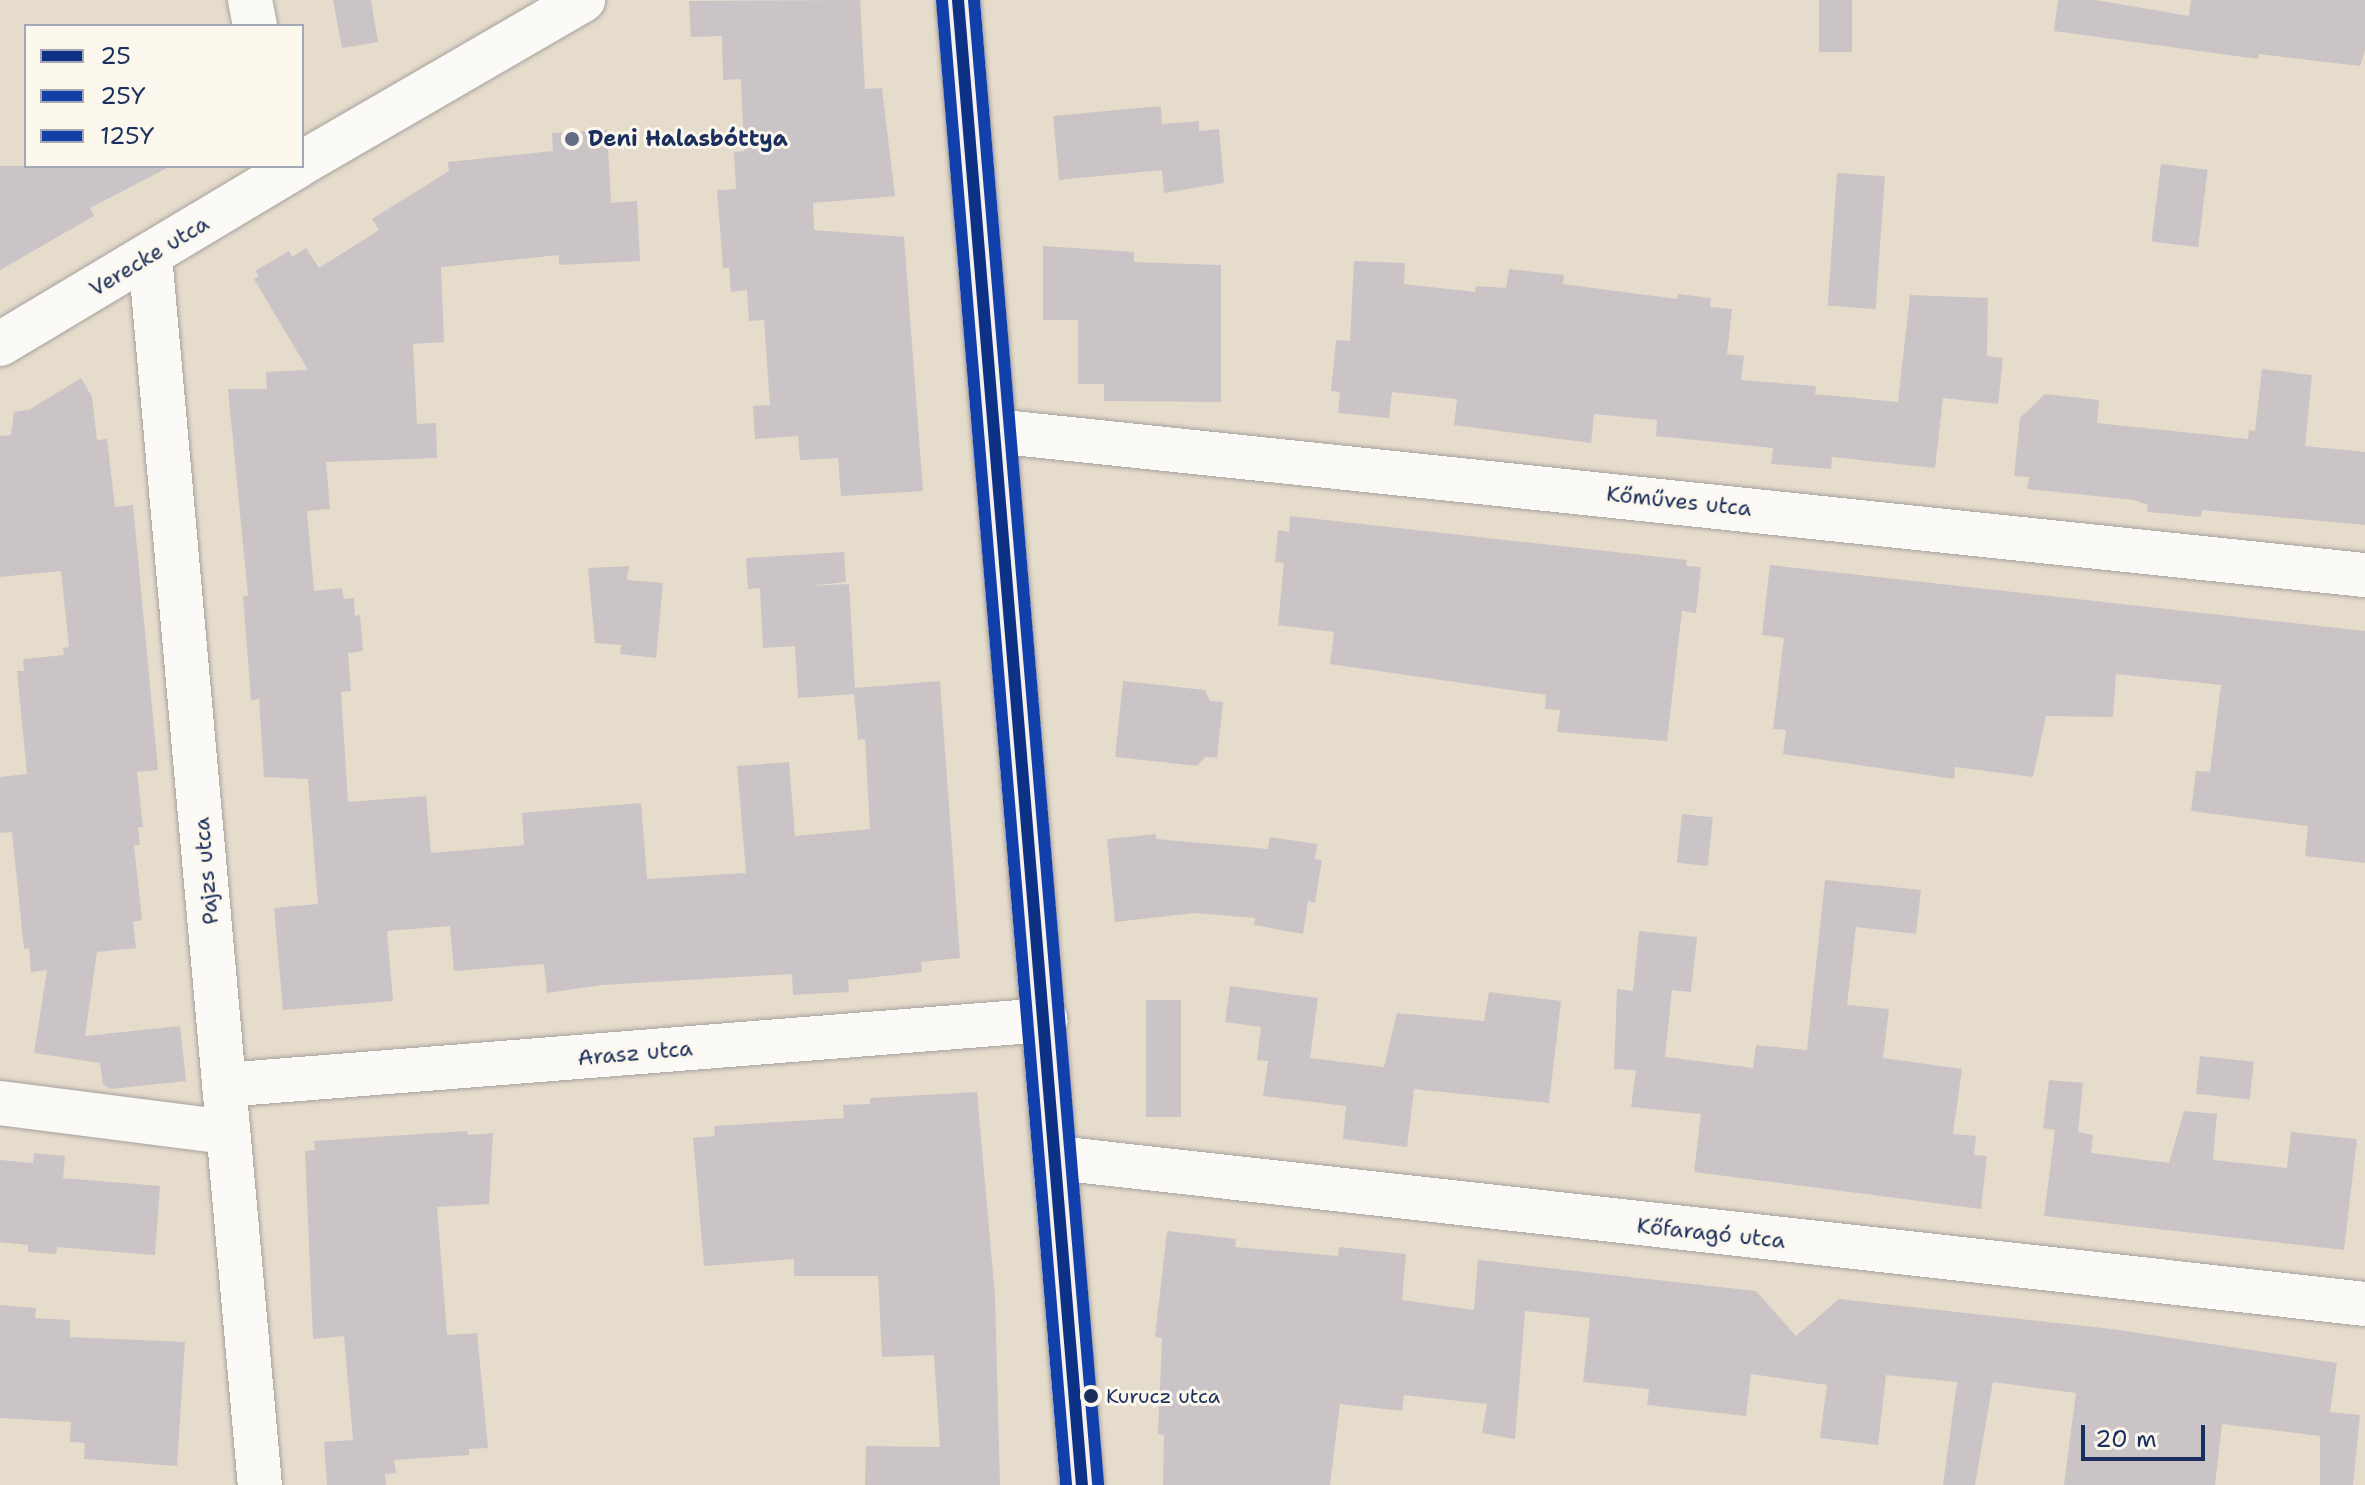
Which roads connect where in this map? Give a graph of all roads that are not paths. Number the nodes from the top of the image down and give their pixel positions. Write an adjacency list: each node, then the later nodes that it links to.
1 (250, 0): 4 (street)
2 (583, 0): 5 (street, Verecke utca)
3 (958, 0): 9 (street)
4 (255, 24)
5 (304, 159)
6 (289, 168): 7 (street, Verecke utca)
7 (150, 256): 8 (street, Verecke utca); 12 (street, Pajzs utca)
8 (0, 344)
9 (994, 431): 10 (street, Kőműves utca); 11 (street)
10 (2365, 575)
11 (1045, 1020): 12 (street, Arasz utca); 15 (street)
12 (224, 1085): 14 (street, Pajzs utca)
13 (0, 1103): 14 (street)
14 (227, 1132): 17 (street, Pajzs utca)
15 (1057, 1158): 16 (street, Kőfaragó utca); 18 (street)
16 (2365, 1304)
17 (260, 1485)
18 (1082, 1485)

